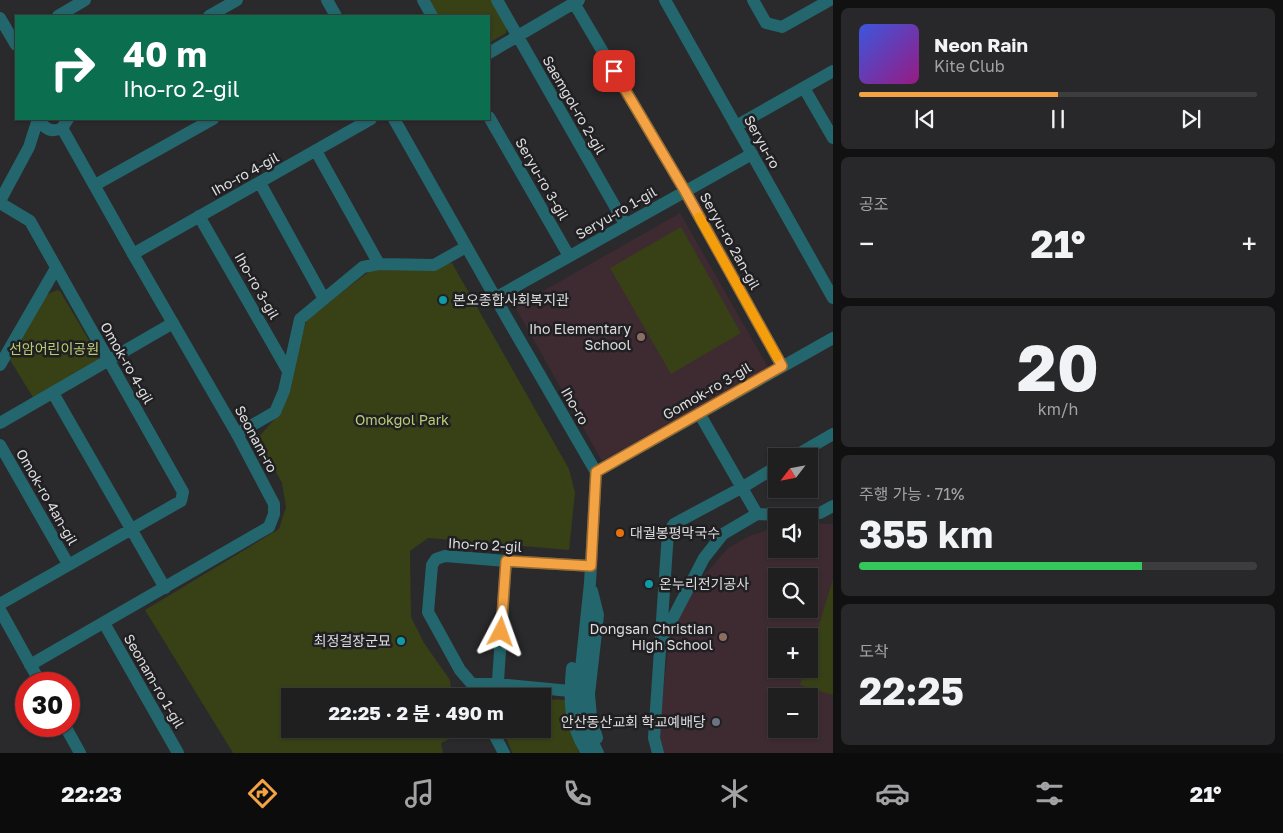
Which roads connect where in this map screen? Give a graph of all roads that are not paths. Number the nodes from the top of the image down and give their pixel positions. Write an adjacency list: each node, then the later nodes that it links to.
1 (237, 0): 11 (street)
2 (327, 0): 12 (street)
3 (423, 0): 13 (street)
4 (497, 0): 15 (street, Saemgol-ro 2-gil)
5 (665, 0): 27 (street, Seryu-ro)
6 (753, 0): 7 (street)
7 (830, 0)
8 (81, 1): 10 (street)
9 (577, 1): 15 (street); 34 (street, Seryu-ro 2an-gil)
10 (60, 15)
11 (212, 15)
12 (335, 15)
13 (431, 15)
14 (0, 18): 16 (street)
15 (517, 36): 17 (street); 37 (street, Saemgol-ro 2-gil)
16 (15, 40)
17 (490, 52)
18 (833, 71): 19 (street)
19 (804, 88): 27 (street); 28 (street)
20 (39, 120): 29 (street)
21 (40, 120): 26 (street, Seonam-ro)
22 (211, 120): 33 (street)
23 (369, 120): 30 (street, Iho-ro 4-gil)
24 (395, 120): 38 (street, Iho-ro)
25 (490, 120): 40 (street, Seryu-ro 3-gil)
26 (61, 126): 29 (street); 33 (street, Seonam-ro)
27 (736, 126): 31 (street, Seryu-ro)
28 (833, 138)
29 (29, 147): 35 (street)
30 (316, 151): 32 (street, Iho-ro 4-gil); 41 (street)
31 (752, 154): 34 (street, Seryu-ro 1-gil); 44 (street, Seryu-ro)
32 (260, 183): 36 (street, Iho-ro 4-gil); 45 (street)
33 (95, 185): 39 (street, Seonam-ro)
34 (685, 191): 37 (street, Seryu-ro 1-gil); 50 (street, Seryu-ro 2an-gil)
35 (0, 202): 42 (street, Omok-ro 4-gil)
36 (199, 216): 39 (street, Iho-ro 4-gil); 51 (street, Iho-ro 3-gil)
37 (625, 224): 40 (street, Seryu-ro 1-gil)
38 (466, 247): 41 (street, Iho-ro 3-gil); 43 (street, Iho-ro)
39 (133, 254): 46 (street, Seonam-ro)
40 (569, 256): 43 (street, Seryu-ro 1-gil)
41 (379, 264): 45 (street, Iho-ro 3-gil)
42 (56, 268): 48 (street, Omok-ro 4-gil); 49 (street)
43 (495, 298): 59 (street, Iho-ro)
44 (833, 298)
45 (324, 299): 51 (street, Iho-ro 3-gil)
46 (173, 323): 48 (street); 55 (street, Seonam-ro)
47 (833, 338): 50 (street, Gomok-ro 3-gil)
48 (108, 360): 52 (street); 64 (street, Omok-ro 4-gil)
49 (0, 365)
50 (782, 366): 53 (street, Gomok-ro 3-gil)
51 (288, 371): 55 (street, Iho-ro 3-gil)
52 (53, 393): 54 (street); 64 (street)
53 (699, 413): 59 (street, Gomok-ro 3-gil); 61 (street)
54 (0, 423)
55 (237, 434): 69 (street, Seonam-ro)
56 (833, 434): 58 (street)
57 (0, 445): 66 (street, Omok-ro 4an-gil)
58 (809, 448)
59 (596, 472): 67 (street)
60 (768, 473): 61 (street)
61 (743, 487): 63 (street); 73 (street)
62 (833, 506): 63 (street)
63 (758, 514): 73 (street)
64 (132, 530): 66 (street, Omok-ro 4-gil); 69 (street)
65 (506, 561): 67 (street, Iho-ro 2-gil); 76 (street, Iho-ro 2-gil); 77 (street)
66 (68, 564): 70 (street, Omok-ro 4-gil)
67 (591, 566): 68 (street)
68 (590, 583): 79 (street); 82 (street); 87 (street)
69 (165, 588): 72 (street, Seonam-ro)
70 (0, 604)
71 (0, 610): 74 (street)
72 (104, 623): 74 (street, Seonam-ro); 85 (street, Seonam-ro 1-gil)
73 (662, 641): 88 (street)
74 (30, 665): 75 (street)
75 (34, 672)
76 (489, 688)
77 (497, 688)
78 (551, 691): 79 (street, Iho-ro 2-gil)
79 (570, 691): 82 (street)
80 (71, 737): 84 (street)
81 (495, 738): 83 (street)
82 (589, 747): 86 (street)
83 (500, 752)
84 (80, 753)
85 (178, 753)
86 (598, 753)
87 (605, 753)
88 (658, 753)

